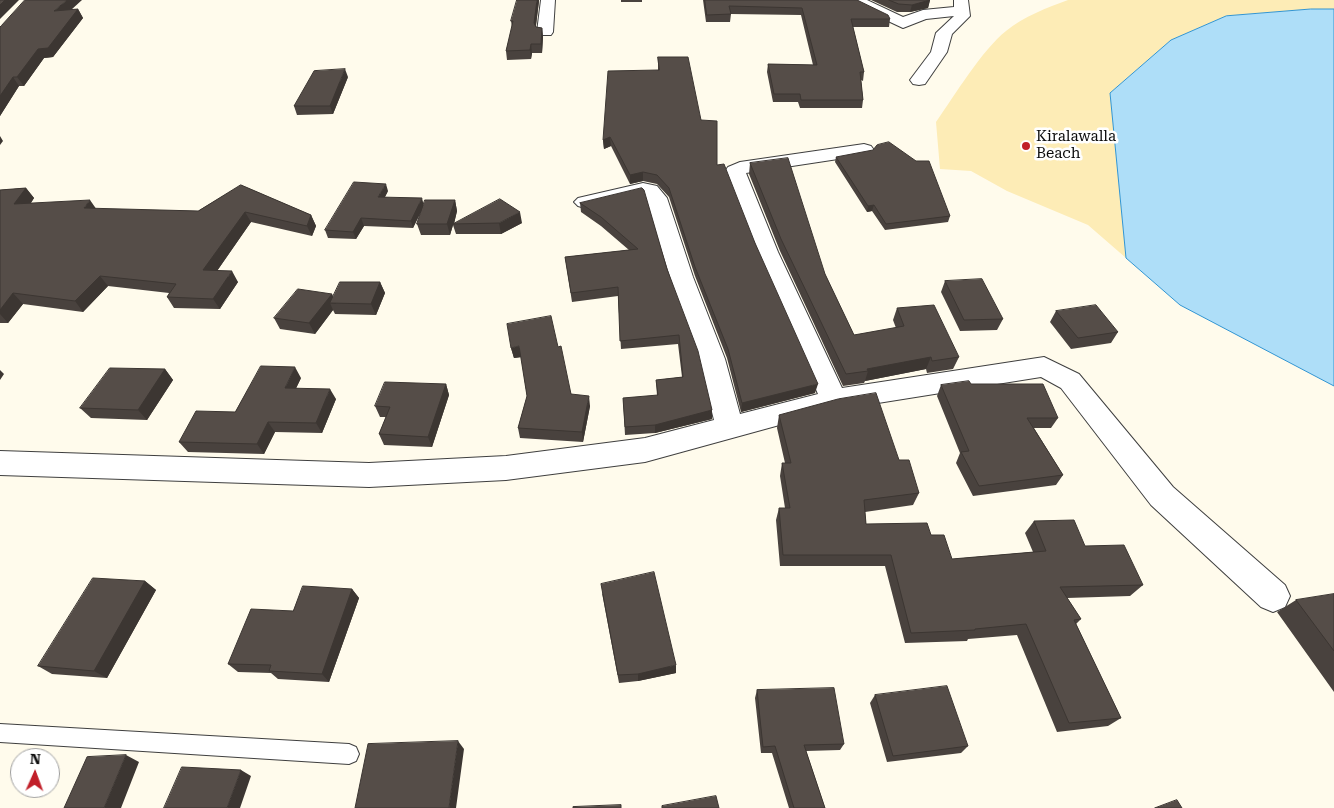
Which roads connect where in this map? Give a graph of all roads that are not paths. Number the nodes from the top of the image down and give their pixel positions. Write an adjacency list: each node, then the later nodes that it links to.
1 (548, 0): 5 (street)
2 (922, 1): 4 (street)
3 (859, 2): 4 (street)
4 (961, 5): 6 (street)
5 (545, 32)
6 (919, 80)
7 (864, 150): 9 (street)
8 (585, 202): 10 (street)
9 (834, 400): 10 (street); 12 (street)
10 (730, 427): 11 (street)
11 (0, 463)
12 (1273, 596)
13 (0, 732): 14 (lane)
14 (349, 754)

